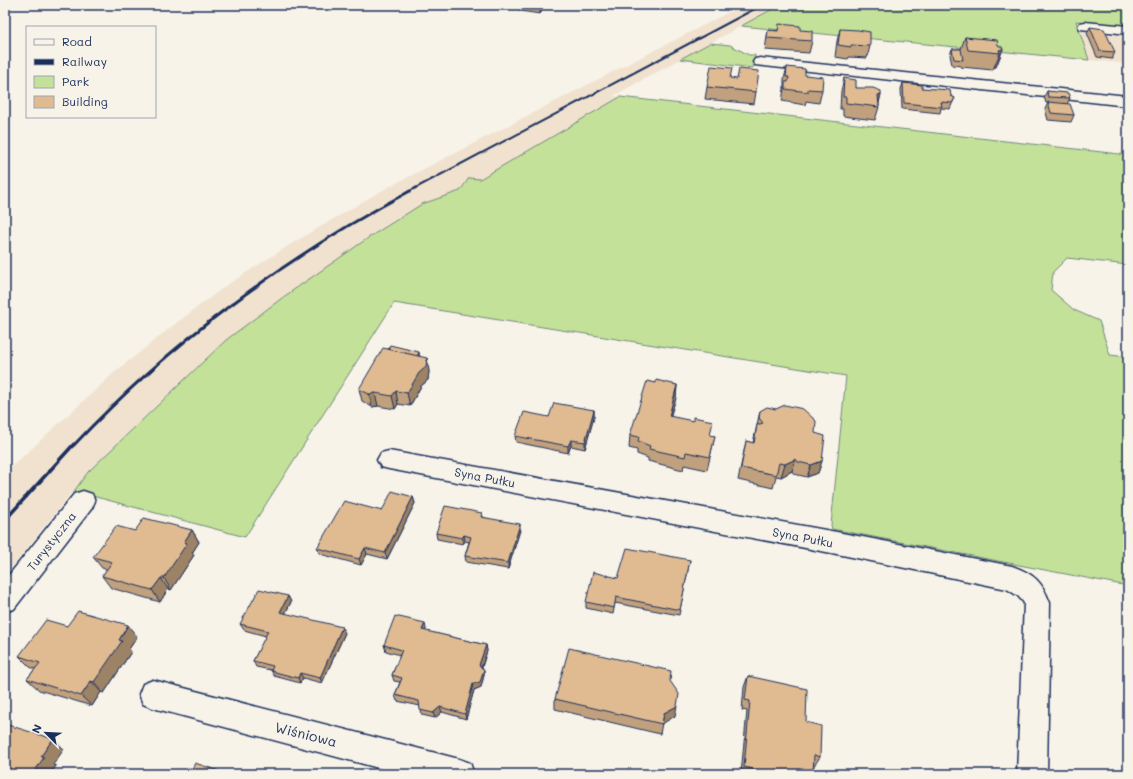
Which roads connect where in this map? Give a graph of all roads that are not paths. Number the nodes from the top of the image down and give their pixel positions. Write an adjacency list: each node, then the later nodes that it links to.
1 (1085, 26): 2 (street)
2 (1128, 30)
3 (760, 62): 4 (street)
4 (1128, 101)
5 (389, 460): 10 (street, Syna Pułku)
6 (82, 501): 7 (street, Turystyczna)
7 (5, 600)
8 (153, 694): 9 (street, Wiśniowa)
9 (460, 774)
10 (1032, 774)

